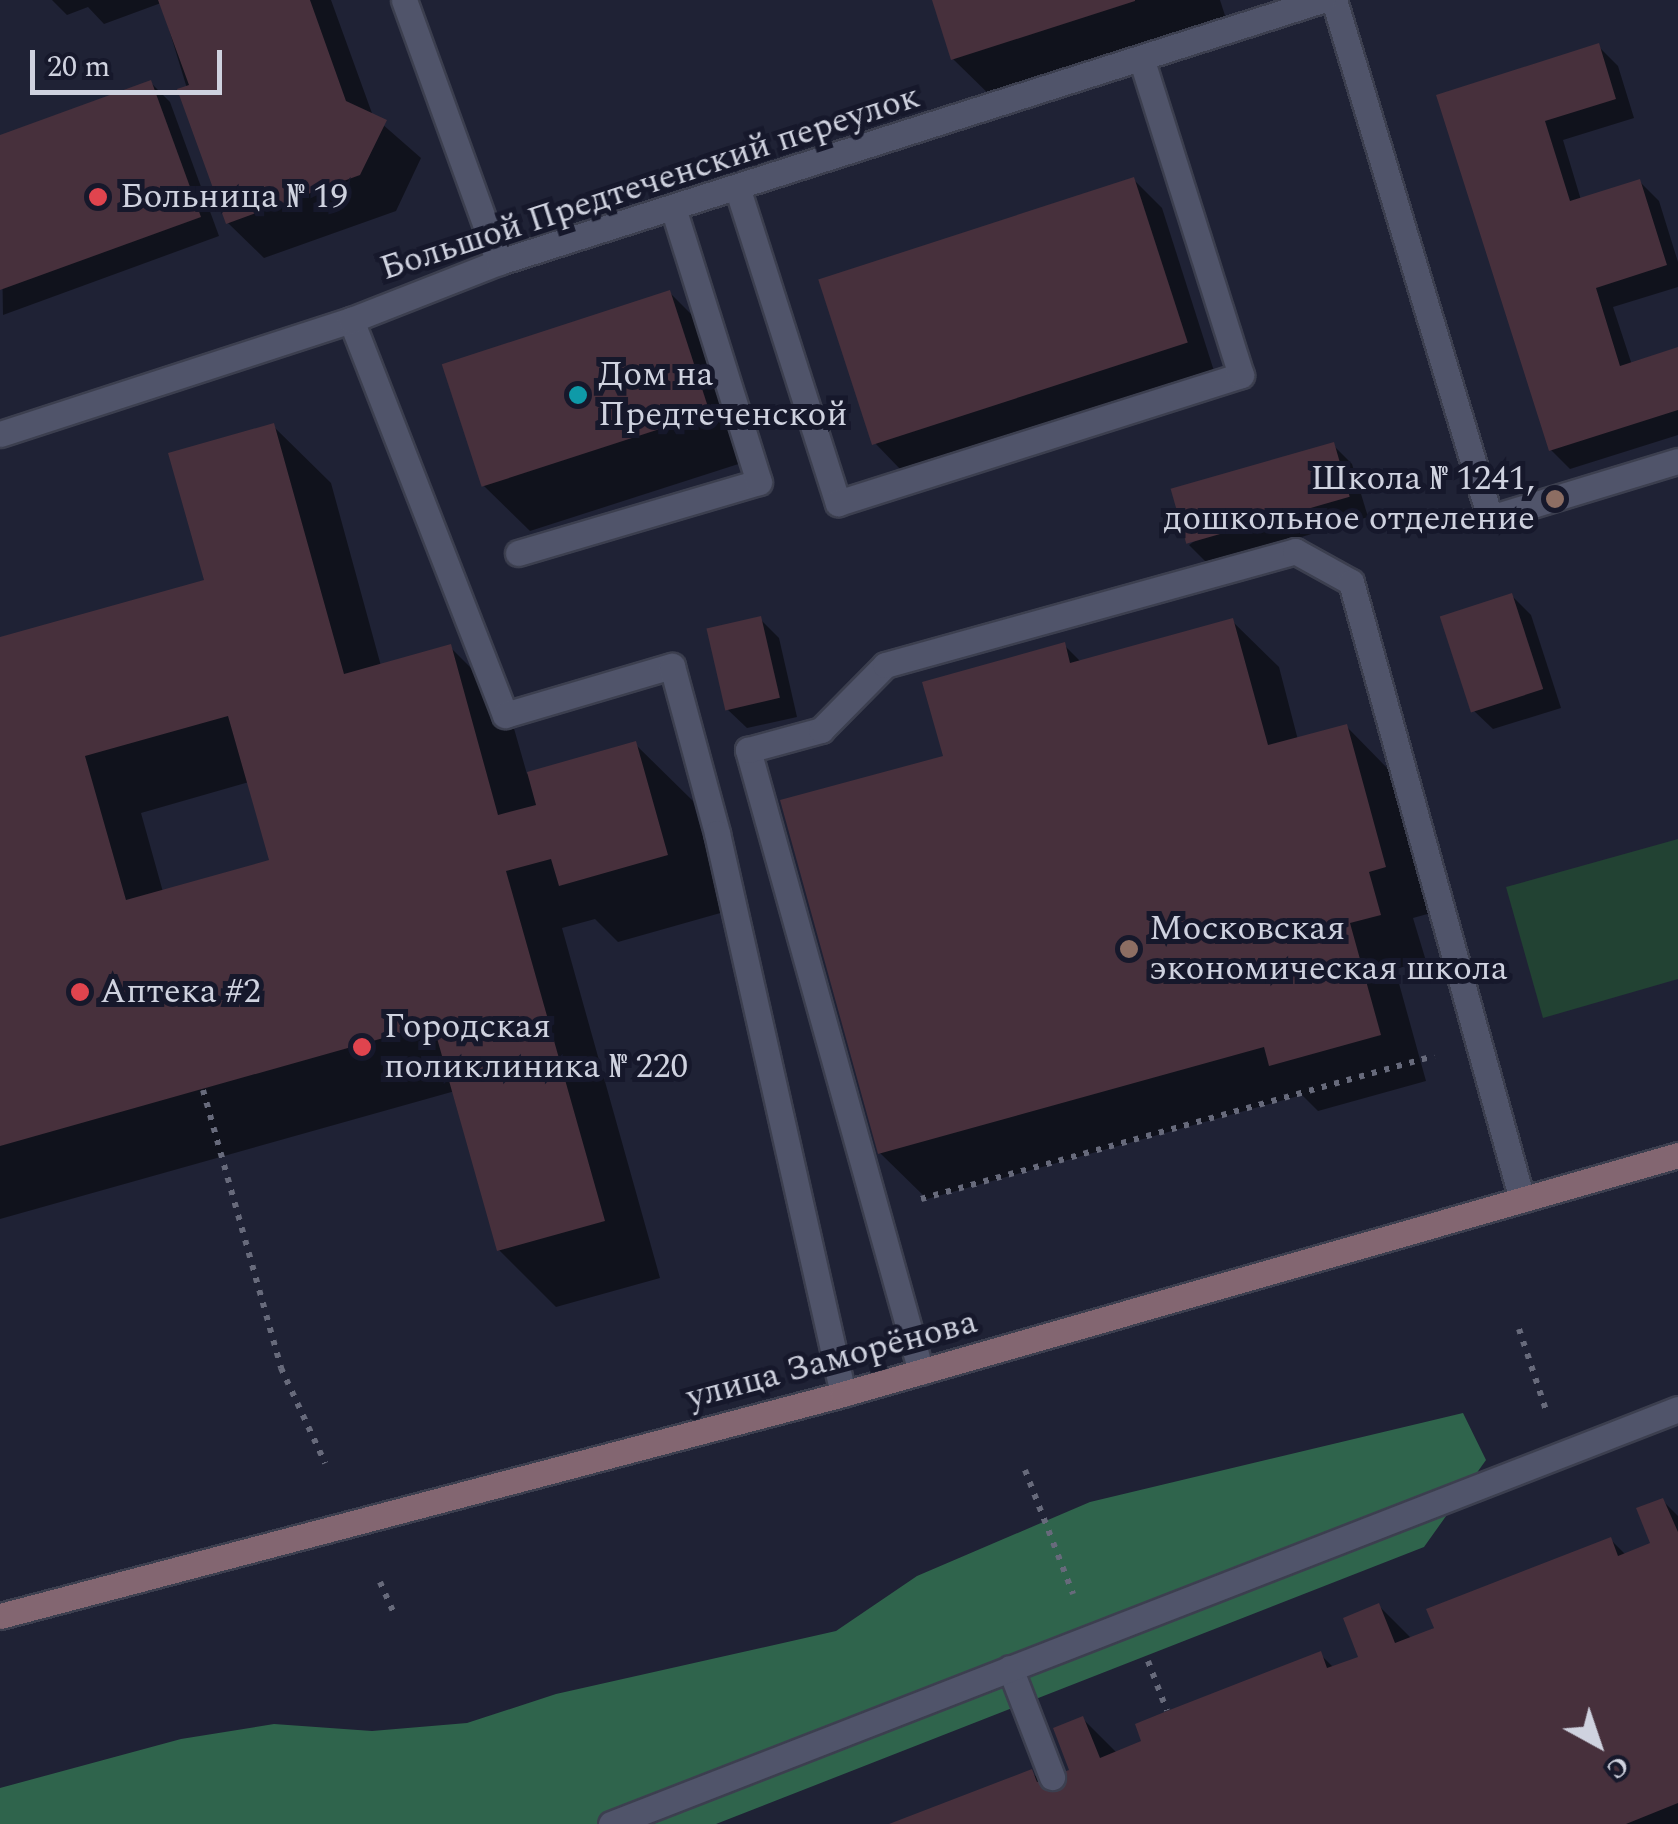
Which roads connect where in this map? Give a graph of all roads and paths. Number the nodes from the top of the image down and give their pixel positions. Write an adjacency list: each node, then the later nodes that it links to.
1 (404, 0): 8 (street)
2 (1322, 0): 4 (street, Большой Предтеченский переулок)
3 (1334, 0): 11 (street)
4 (1270, 8): 5 (street, Большой Предтеченский переулок)
5 (1142, 61): 6 (street, Большой Предтеченский переулок); 6 (street)
6 (737, 186): 7 (street, Большой Предтеченский переулок)
7 (674, 207): 8 (street, Большой Предтеченский переулок); 12 (street)
8 (499, 262): 9 (street, Большой Предтеченский переулок)
9 (351, 320): 10 (street, Большой Предтеченский переулок); 20 (street)
10 (0, 434)
11 (1678, 461)
12 (518, 553)
13 (1479, 1044): 16 (street); 17 (path); 17 (street)
14 (203, 1090): 23 (path)
15 (1678, 1155): 16 (street, улица Заморёнова)
16 (1522, 1200): 19 (street, улица Заморёнова)
17 (876, 1212): 19 (street)
18 (1519, 1329): 21 (path)
19 (921, 1372): 20 (street, улица Заморёнова)
20 (843, 1394): 28 (street, улица Заморёнова)
21 (1545, 1406)
22 (1678, 1409): 29 (street)
23 (326, 1464)
24 (1025, 1470): 25 (path)
25 (1065, 1573)
26 (380, 1582): 27 (path)
27 (396, 1615)
28 (0, 1616)
29 (1010, 1668): 30 (street); 31 (street)
30 (1052, 1777)
31 (611, 1824)

